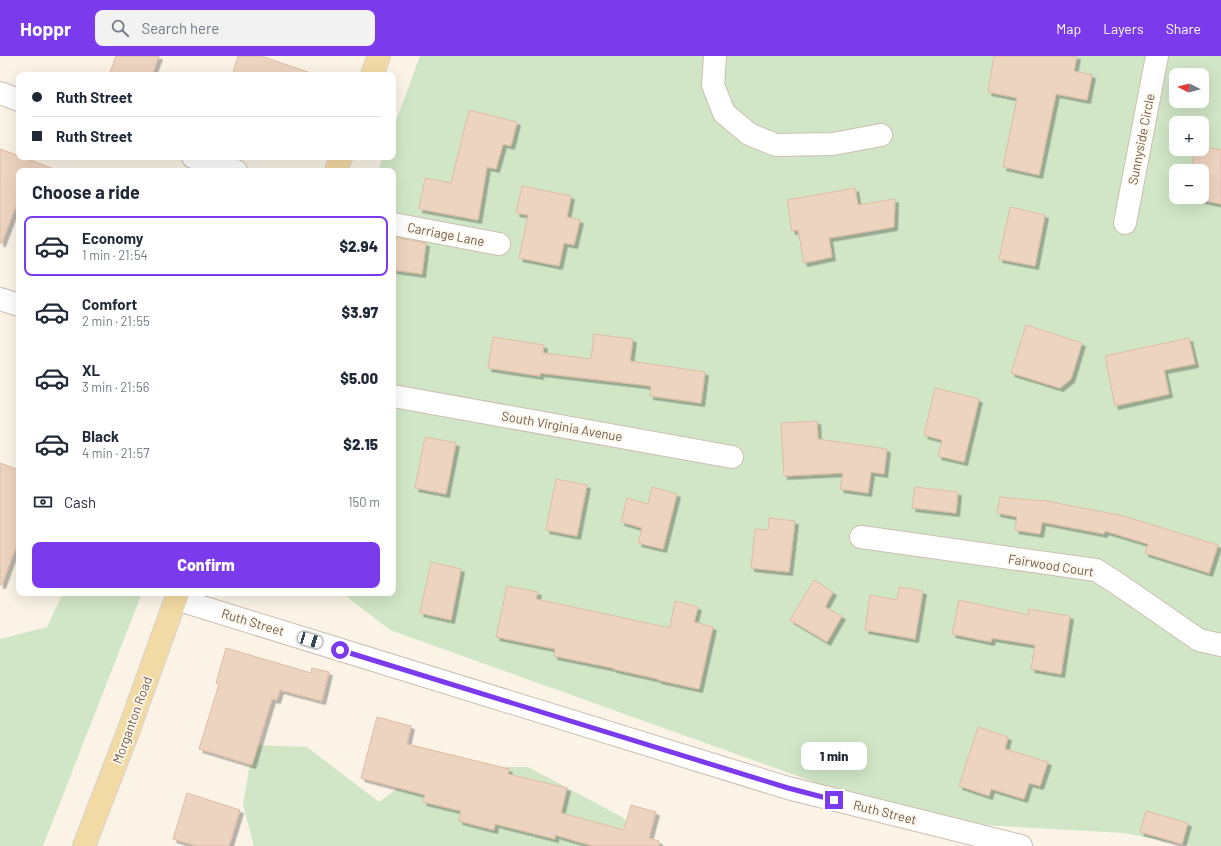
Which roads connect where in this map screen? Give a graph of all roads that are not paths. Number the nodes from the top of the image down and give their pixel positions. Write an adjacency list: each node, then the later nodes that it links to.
1 (379, 56): 4 (main road)
2 (715, 56): 7 (street)
3 (1157, 56): 10 (street, Sunnyside Circle)
4 (373, 72)
5 (0, 93): 6 (street)
6 (16, 99)
7 (881, 136)
8 (202, 160): 9 (street)
9 (227, 168)
10 (1125, 223)
11 (396, 225): 12 (street, Carriage Lane)
12 (500, 244)
13 (0, 299): 14 (street)
14 (16, 304)
15 (396, 397): 16 (street, South Virginia Avenue)
16 (732, 457)
17 (862, 537): 19 (street, Fairwood Court)
18 (177, 596): 20 (main road, Morganton Road); 21 (street, Ruth Street)
19 (1221, 645)
20 (84, 846)
21 (1022, 846)

